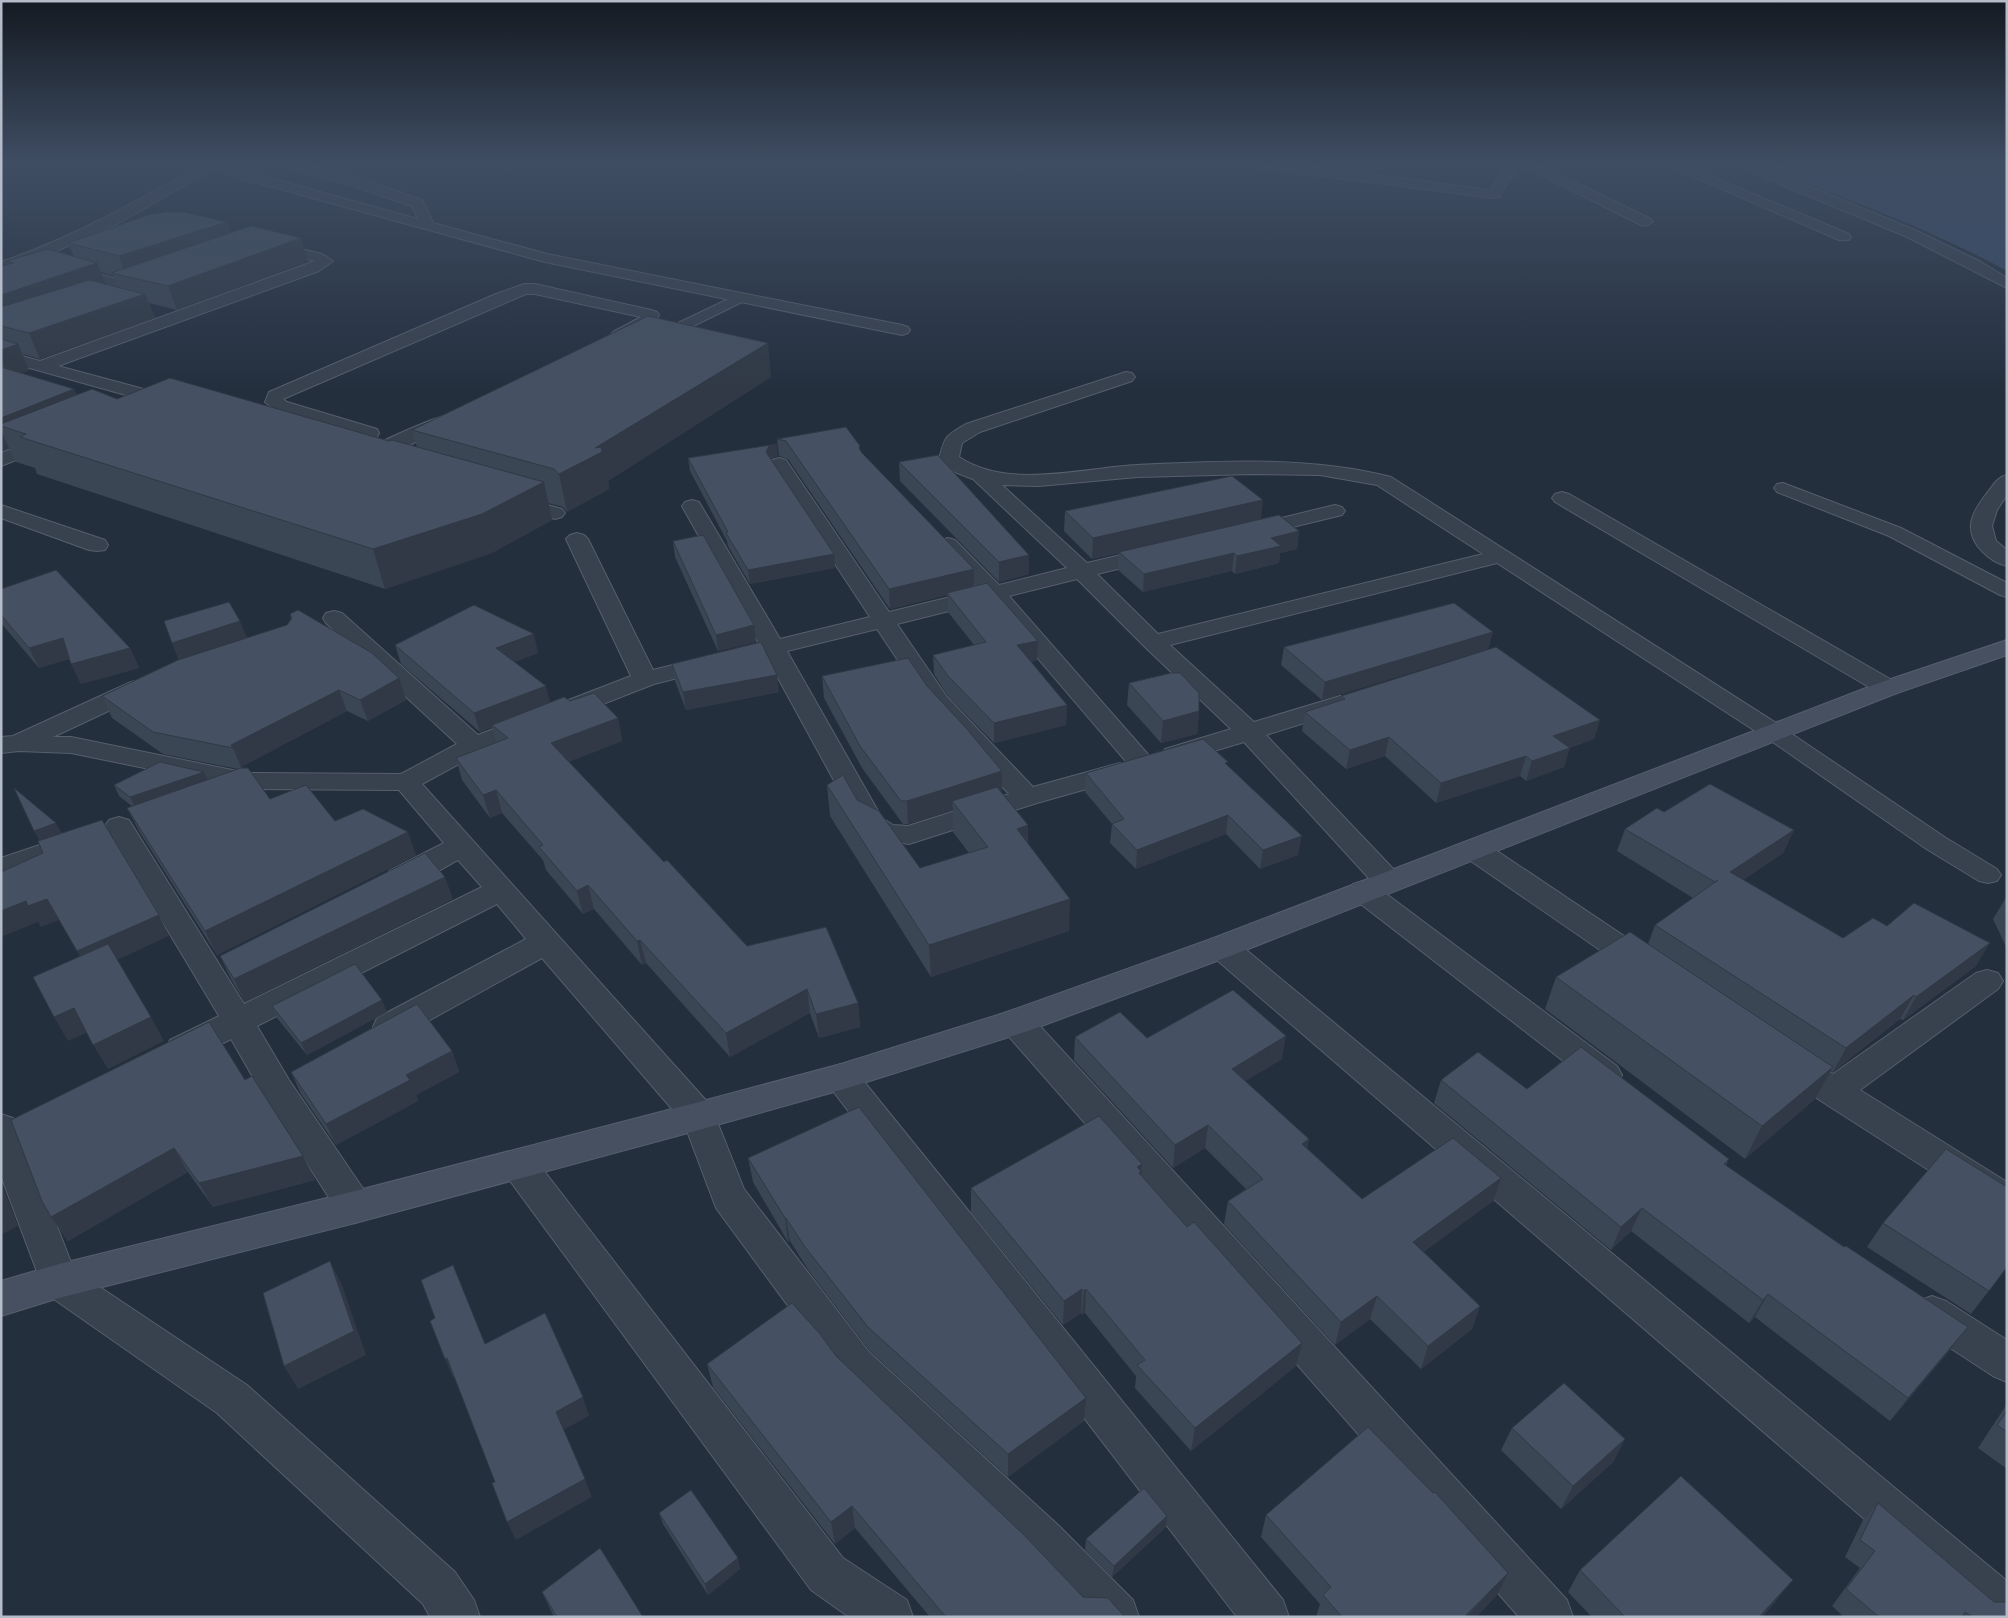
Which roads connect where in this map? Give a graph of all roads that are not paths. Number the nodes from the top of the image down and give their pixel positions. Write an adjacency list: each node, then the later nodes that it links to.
1 (50, 239): 8 (street)
2 (71, 239): 6 (street)
3 (474, 239): 14 (street)
4 (1923, 239): 12 (street)
5 (257, 243): 19 (street)
6 (28, 257): 9 (street); 10 (street)
7 (83, 257): 9 (street)
8 (1, 258)
9 (56, 266): 13 (street)
10 (1, 267)
11 (147, 280): 13 (street)
12 (2007, 284)
13 (129, 286): 15 (street)
14 (697, 288): 16 (street); 17 (street)
15 (105, 295)
16 (742, 297): 20 (street); 22 (lane)
17 (664, 308): 21 (street); 31 (street)
18 (151, 311): 19 (street)
19 (178, 317): 24 (street)
20 (902, 330)
21 (605, 341)
22 (647, 344)
23 (1, 355): 24 (street)
24 (43, 358): 26 (street)
25 (1126, 377): 39 (street)
26 (153, 397): 27 (street); 28 (street)
27 (126, 408)
28 (190, 408)
29 (459, 414): 32 (street)
30 (64, 434): 36 (street)
31 (370, 434): 32 (street); 34 (street)
32 (399, 440): 35 (street)
33 (319, 444): 34 (street)
34 (337, 449): 35 (street)
35 (366, 458): 38 (street)
36 (1, 460)
37 (779, 464): 59 (street)
38 (391, 465)
39 (981, 476): 53 (street); 55 (street)
40 (2007, 481): 54 (street)
41 (1783, 488): 56 (lane)
42 (500, 497): 47 (street)
43 (1562, 498): 65 (street)
44 (692, 506): 61 (street)
45 (1, 511): 51 (street)
46 (1335, 511): 49 (street)
47 (555, 513)
48 (933, 529): 57 (street)
49 (1231, 535)
50 (577, 539): 64 (street)
51 (97, 545)
52 (1175, 548): 55 (street)
53 (1500, 556): 60 (street); 68 (street)
54 (2007, 560)
55 (1081, 570): 57 (street); 60 (street)
56 (2007, 591)
57 (994, 592): 59 (street); 71 (street)
58 (334, 618): 70 (street)
59 (884, 620): 61 (street); 75 (street)
60 (1153, 642): 67 (street)
61 (773, 647): 64 (street); 75 (street)
62 (2007, 647): 65 (street)
63 (164, 679): 69 (street)
64 (645, 679): 70 (street)
65 (1888, 688): 68 (street)
66 (1360, 698): 67 (street)
67 (1249, 732): 71 (street); 82 (street)
68 (1775, 733): 79 (street); 81 (lane)
69 (10, 744): 72 (street)
70 (474, 745): 73 (street)
71 (1143, 765): 75 (street)
72 (247, 781): 73 (street); 74 (street)
73 (406, 782): 78 (street)
74 (201, 797)
75 (1027, 797)
76 (146, 816): 77 (street)
77 (119, 826): 80 (street); 88 (street)
78 (462, 846): 83 (street); 84 (street)
79 (1475, 850): 82 (street); 90 (street)
80 (1, 868)
81 (1988, 875)
82 (1376, 887): 86 (street); 97 (street)
83 (375, 890)
84 (500, 890): 85 (street); 91 (street)
85 (546, 942): 93 (street); 99 (street)
86 (1222, 947): 92 (street); 108 (street)
87 (235, 960): 88 (street)
88 (209, 974): 91 (street)
89 (1987, 981): 98 (street)
90 (1670, 982)
91 (237, 1022): 95 (street); 103 (street)
92 (1016, 1022): 96 (street); 113 (street)
93 (364, 1041)
94 (1768, 1048): 98 (street)
95 (156, 1062)
96 (841, 1077): 99 (street); 112 (street)
97 (1626, 1091)
98 (1833, 1092): 102 (street)
99 (699, 1116): 101 (street); 111 (street)
100 (12, 1130): 104 (street)
101 (518, 1164): 103 (street); 110 (street)
102 (2007, 1201)
103 (355, 1207): 104 (street)
104 (59, 1281): 106 (street); 109 (street)
105 (1908, 1297): 107 (street)
106 (1, 1299)
107 (2007, 1363)
108 (2007, 1610)
109 (457, 1617)
110 (890, 1617)
111 (1116, 1617)
112 (1266, 1617)
113 (1550, 1617)

